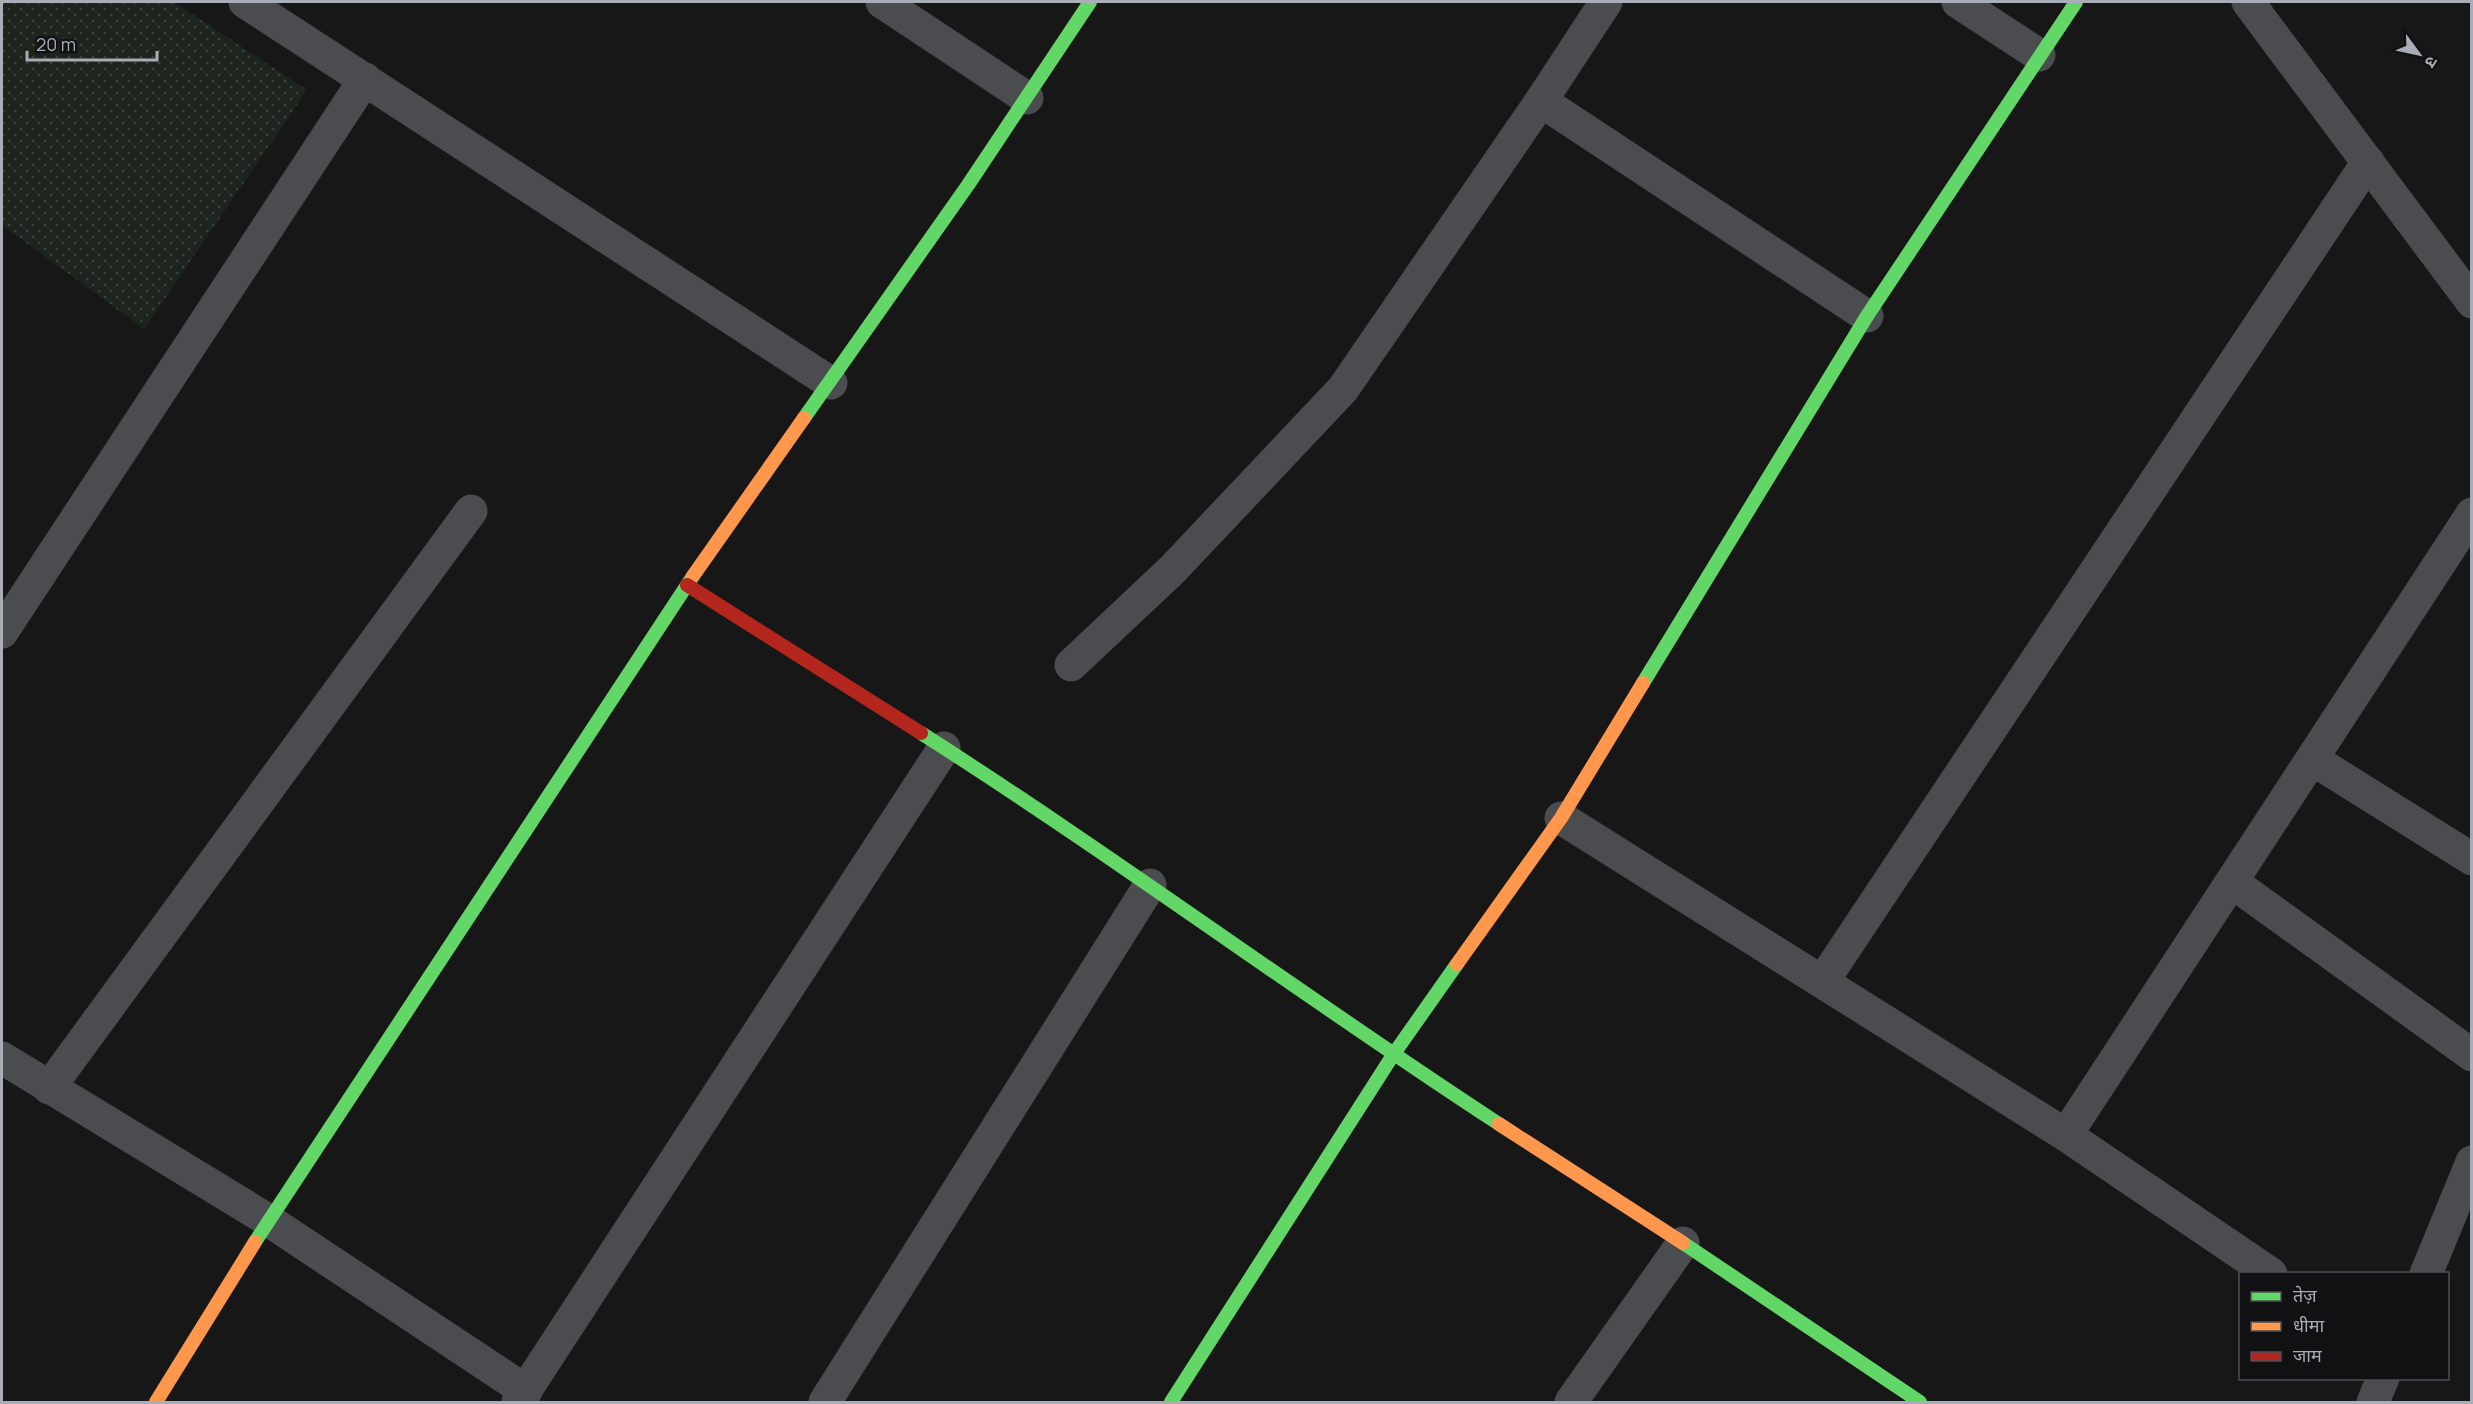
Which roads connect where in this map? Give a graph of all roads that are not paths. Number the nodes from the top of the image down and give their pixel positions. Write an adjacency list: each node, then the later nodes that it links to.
1 (245, 2): 9 (street)
2 (882, 2): 10 (street)
3 (1090, 2): 10 (street)
4 (1606, 2): 11 (street)
5 (1958, 2): 8 (street)
6 (2076, 2): 8 (street)
7 (2248, 2): 12 (street)
8 (2039, 55): 14 (street)
9 (365, 79): 15 (street); 19 (street)
10 (1027, 98): 15 (street)
11 (1541, 101): 14 (street); 20 (street)
12 (2368, 162): 13 (street); 27 (street)
13 (2472, 302)
14 (1867, 316): 23 (street)
15 (831, 383): 18 (street)
16 (471, 511): 31 (street)
17 (2472, 514): 22 (street)
18 (687, 585): 21 (street); 34 (street)
19 (2, 632)
20 (1071, 665)
21 (944, 748): 26 (street); 39 (street)
22 (2312, 759): 24 (street); 25 (street)
23 (1560, 818): 27 (street); 28 (street)
24 (2472, 859)
25 (2232, 882): 29 (street); 32 (street)
26 (1150, 885): 28 (street); 41 (street)
27 (1823, 981): 32 (street)
28 (1393, 1055): 35 (street); 42 (street)
29 (2472, 1055)
30 (2, 1058): 31 (street)
31 (49, 1088): 34 (street)
32 (2066, 1135): 36 (street)
33 (2472, 1162): 37 (street)
34 (268, 1220): 39 (street); 40 (street)
35 (1683, 1243): 43 (street); 44 (street)
36 (2268, 1272)
37 (2427, 1272)
38 (2382, 1380): 45 (street)
39 (522, 1397)
40 (156, 1402)
41 (825, 1402)
42 (1171, 1402)
43 (1571, 1402)
44 (1920, 1402)
45 (2373, 1402)

